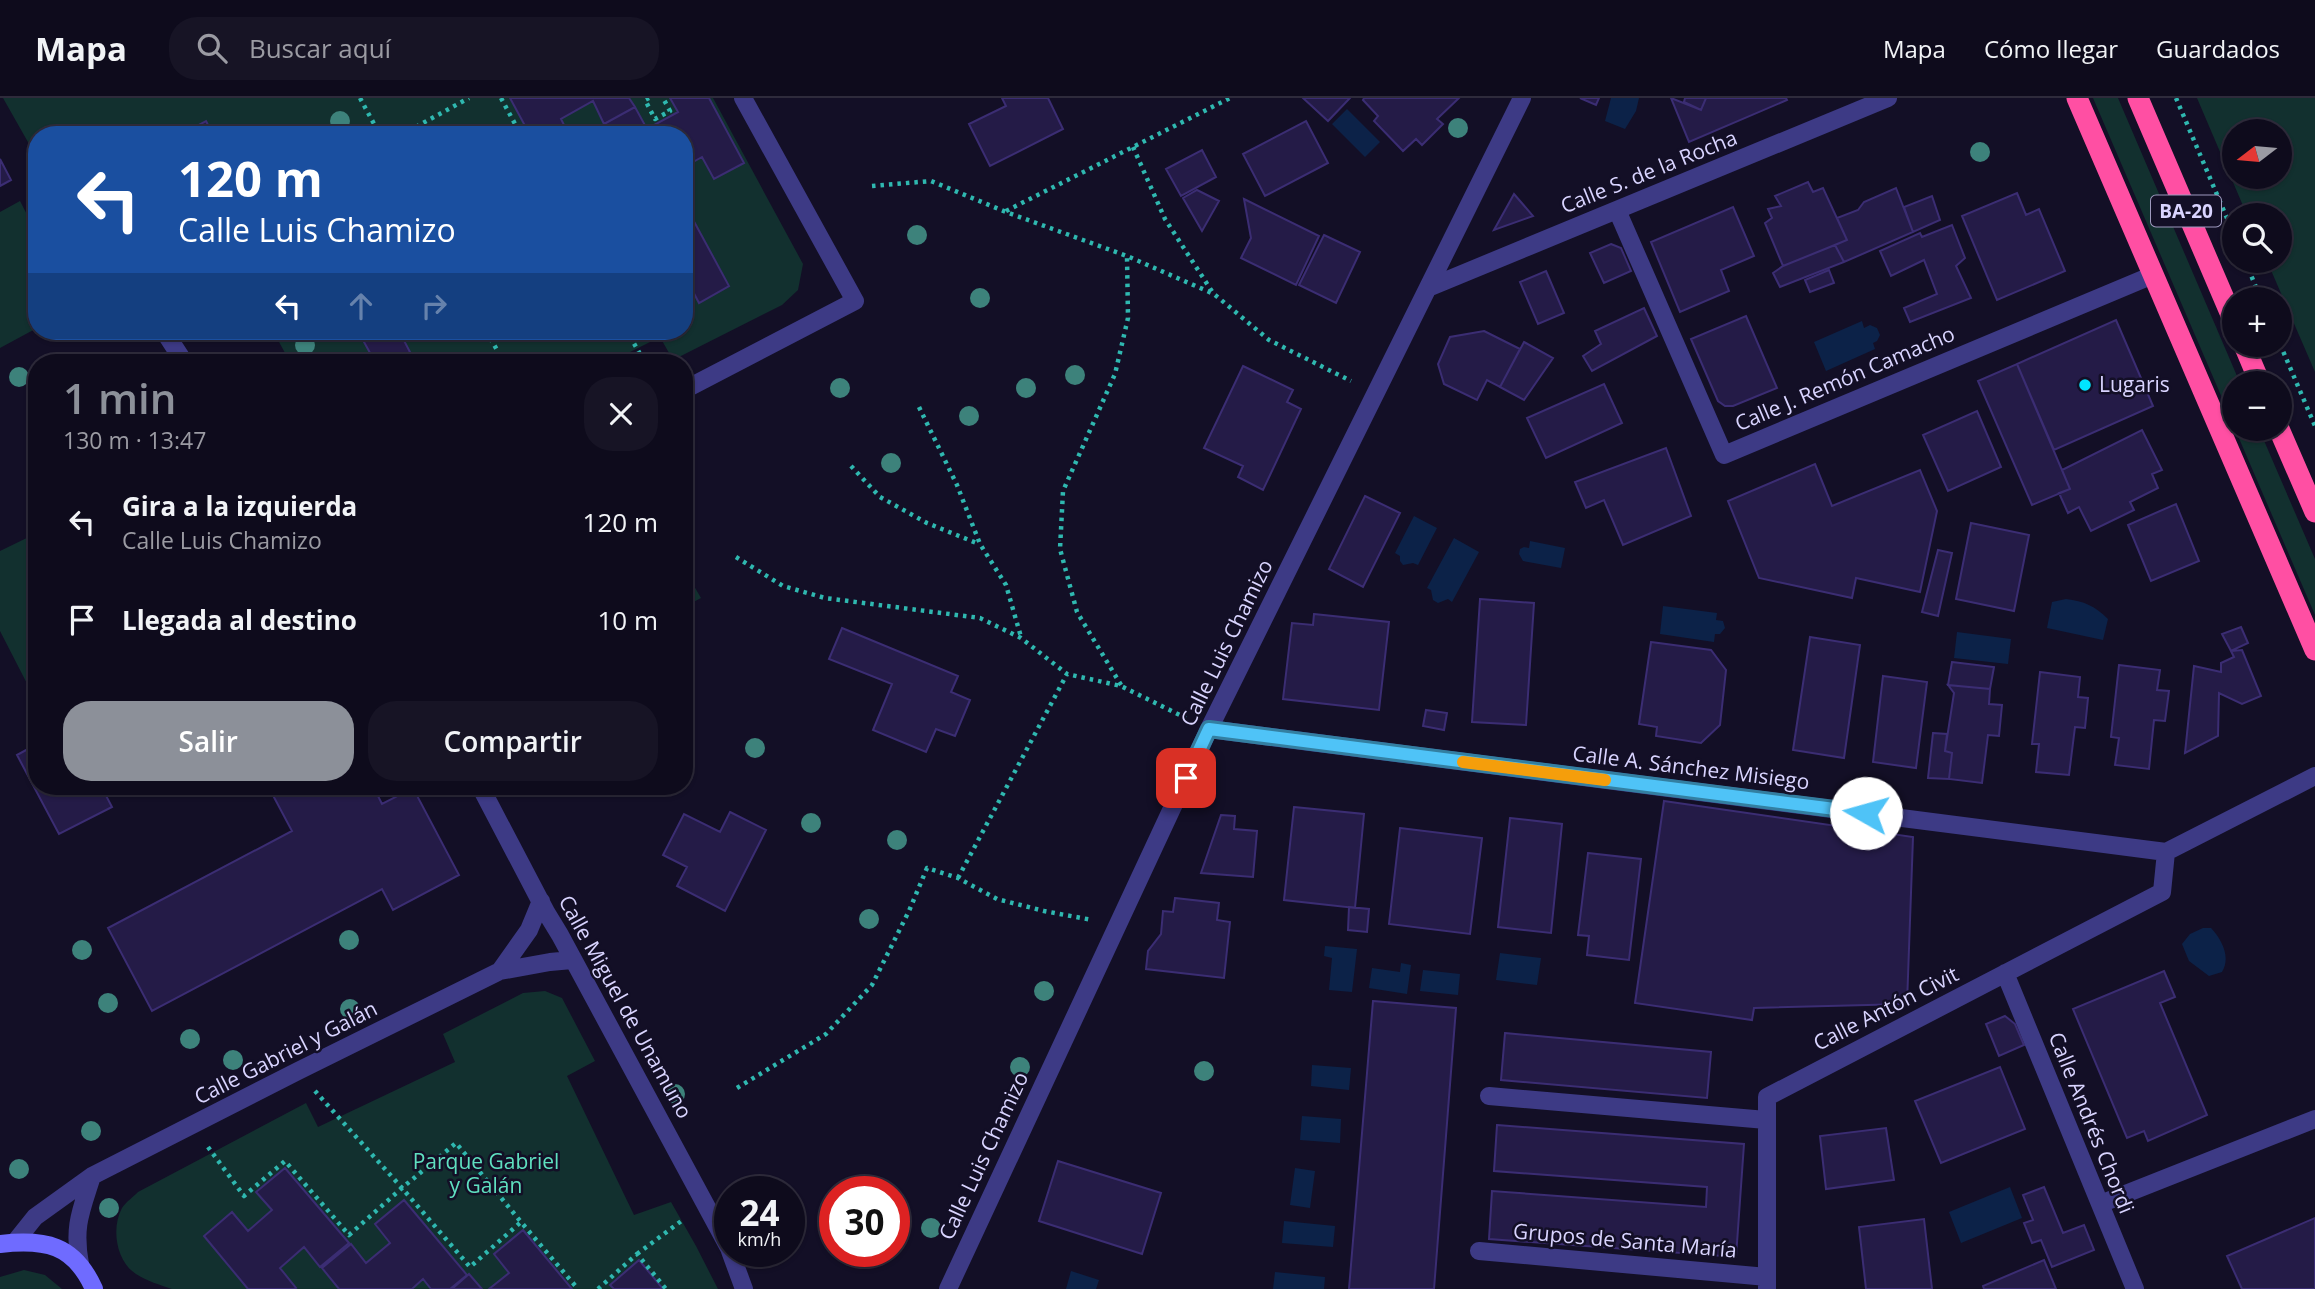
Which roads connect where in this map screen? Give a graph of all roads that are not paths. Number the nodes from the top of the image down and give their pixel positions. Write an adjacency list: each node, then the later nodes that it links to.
1 (743, 98): 10 (street)
2 (1522, 98): 8 (street, Calle Luis Chamizo)
3 (1888, 98): 6 (street, Calle S. de la Rocha)
4 (2077, 98): 7 (highway, BA-20)
5 (2138, 98): 9 (highway, BA-20)
6 (1617, 210): 7 (street, Calle J. Remón Camacho); 8 (street, Calle S. de la Rocha)
7 (2153, 275): 13 (highway, BA-20)
8 (1428, 288): 14 (street, Calle Luis Chamizo)
9 (2222, 294)
10 (693, 385)
11 (2285, 441): 12 (highway)
12 (2315, 512)
13 (2315, 650)
14 (1209, 729): 17 (street, Calle A. Sánchez Misiego); 35 (street, Calle Luis Chamizo)
15 (2315, 776): 17 (street)
16 (485, 795): 18 (street, Calle Miguel de Unamuno)
17 (2166, 852): 21 (street, Calle Antón Civit)
18 (541, 901): 19 (street, Calle Miguel de Unamuno); 20 (street, Calle Gabriel y Galán)
19 (572, 960): 20 (street, Calle Gabriel y Galán); 27 (street, Calle Miguel de Unamuno)
20 (500, 971): 25 (street, Calle Gabriel y Galán)
21 (2005, 973): 24 (street, Calle Antón Civit); 26 (street, Calle Andrés Chordi)
22 (1489, 1096): 24 (street)
23 (2315, 1119): 26 (street)
24 (1766, 1120): 32 (street, Calle Antón Civit)
25 (92, 1176): 28 (street, Calle Gabriel y Galán); 30 (street)
26 (2100, 1204): 36 (street, Calle Andrés Chordi)
27 (714, 1220)
28 (7, 1243): 30 (main road)
29 (1479, 1251): 32 (street, Grupos de Santa María)
30 (80, 1264): 33 (main road)
31 (736, 1267): 34 (street, Calle Miguel de Unamuno)
32 (1767, 1283)
33 (94, 1289)
34 (744, 1289)
35 (948, 1289)
36 (2134, 1289)

